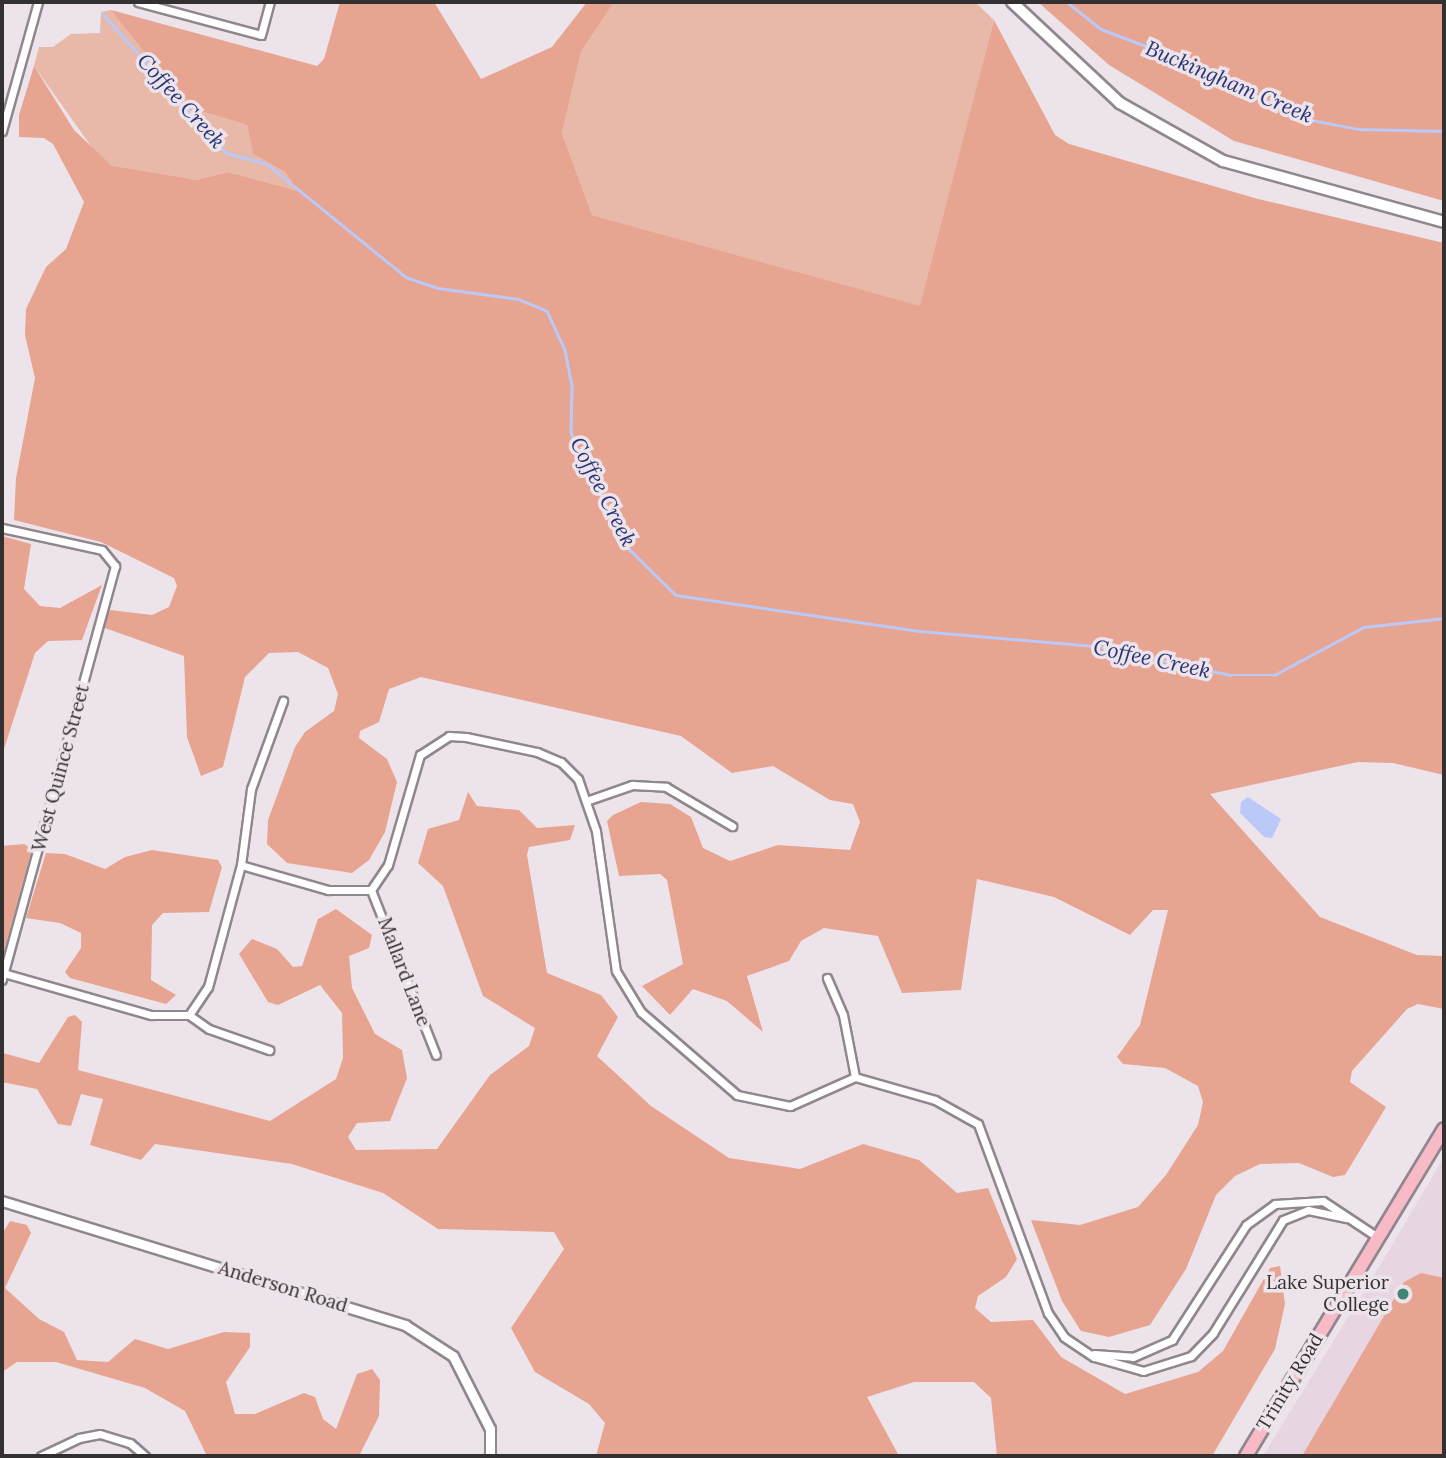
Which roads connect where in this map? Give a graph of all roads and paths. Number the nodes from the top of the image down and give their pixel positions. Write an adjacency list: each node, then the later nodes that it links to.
1 (38, 2): 6 (street)
2 (138, 2): 5 (street)
3 (270, 2): 5 (street)
4 (1012, 2): 7 (main road)
5 (150, 3)
6 (2, 131)
7 (1444, 222)
8 (2, 528): 14 (street, West Quince Street)
9 (283, 701): 12 (street)
10 (589, 800): 11 (street); 13 (street); 19 (street)
11 (732, 826)
12 (241, 865): 13 (street); 16 (street)
13 (371, 890): 18 (street, Mallard Lane)
14 (5, 977): 16 (street)
15 (827, 978): 19 (street)
16 (189, 1015): 17 (street)
17 (269, 1050)
18 (436, 1055)
19 (855, 1077): 24 (street)
20 (1444, 1129): 23 (highway, Trinity Road)
21 (2, 1201): 27 (street, Anderson Road)
22 (1346, 1218): 23 (street); 24 (street); 24 (street)
23 (1378, 1238): 28 (highway, Trinity Road)
24 (1083, 1350)
25 (41, 1456): 26 (street)
26 (145, 1456)
27 (490, 1456)
28 (1245, 1456)

